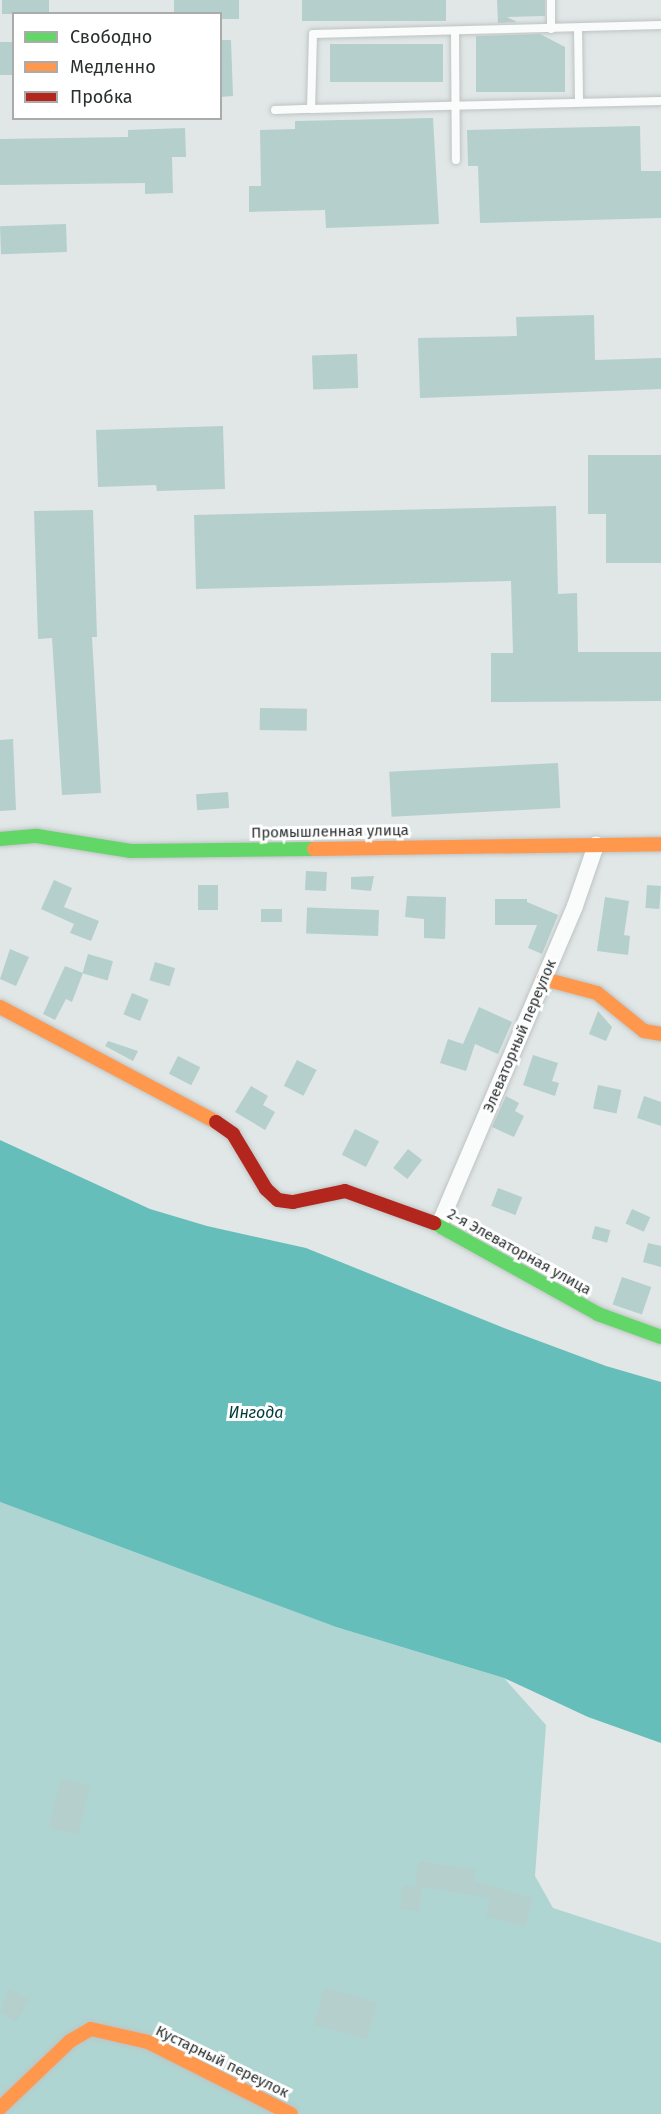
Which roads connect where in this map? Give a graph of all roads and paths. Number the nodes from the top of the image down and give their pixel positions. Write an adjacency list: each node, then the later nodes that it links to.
1 (551, 0): 4 (lane)
2 (661, 25): 3 (lane)
3 (578, 28): 4 (lane); 7 (lane)
4 (551, 29): 5 (lane)
5 (455, 31): 8 (lane); 9 (lane)
6 (661, 100): 7 (lane)
7 (579, 102): 8 (lane)
8 (456, 105): 9 (lane); 11 (lane)
9 (311, 109): 10 (lane)
10 (275, 110)
11 (456, 160)
12 (0, 839): 13 (street, Промышленная улица)
13 (596, 844): 14 (street, Промышленная улица); 15 (street, Элеваторный переулок)
14 (661, 844)
15 (544, 979): 17 (street); 18 (street, Элеваторный переулок)
16 (0, 1007): 18 (street, 2-я Элеваторная улица)
17 (661, 1034)
18 (439, 1225): 19 (street, 2-я Элеваторная улица)
19 (661, 1337)
20 (0, 2108): 21 (street, Кустарный переулок)
21 (291, 2114)

